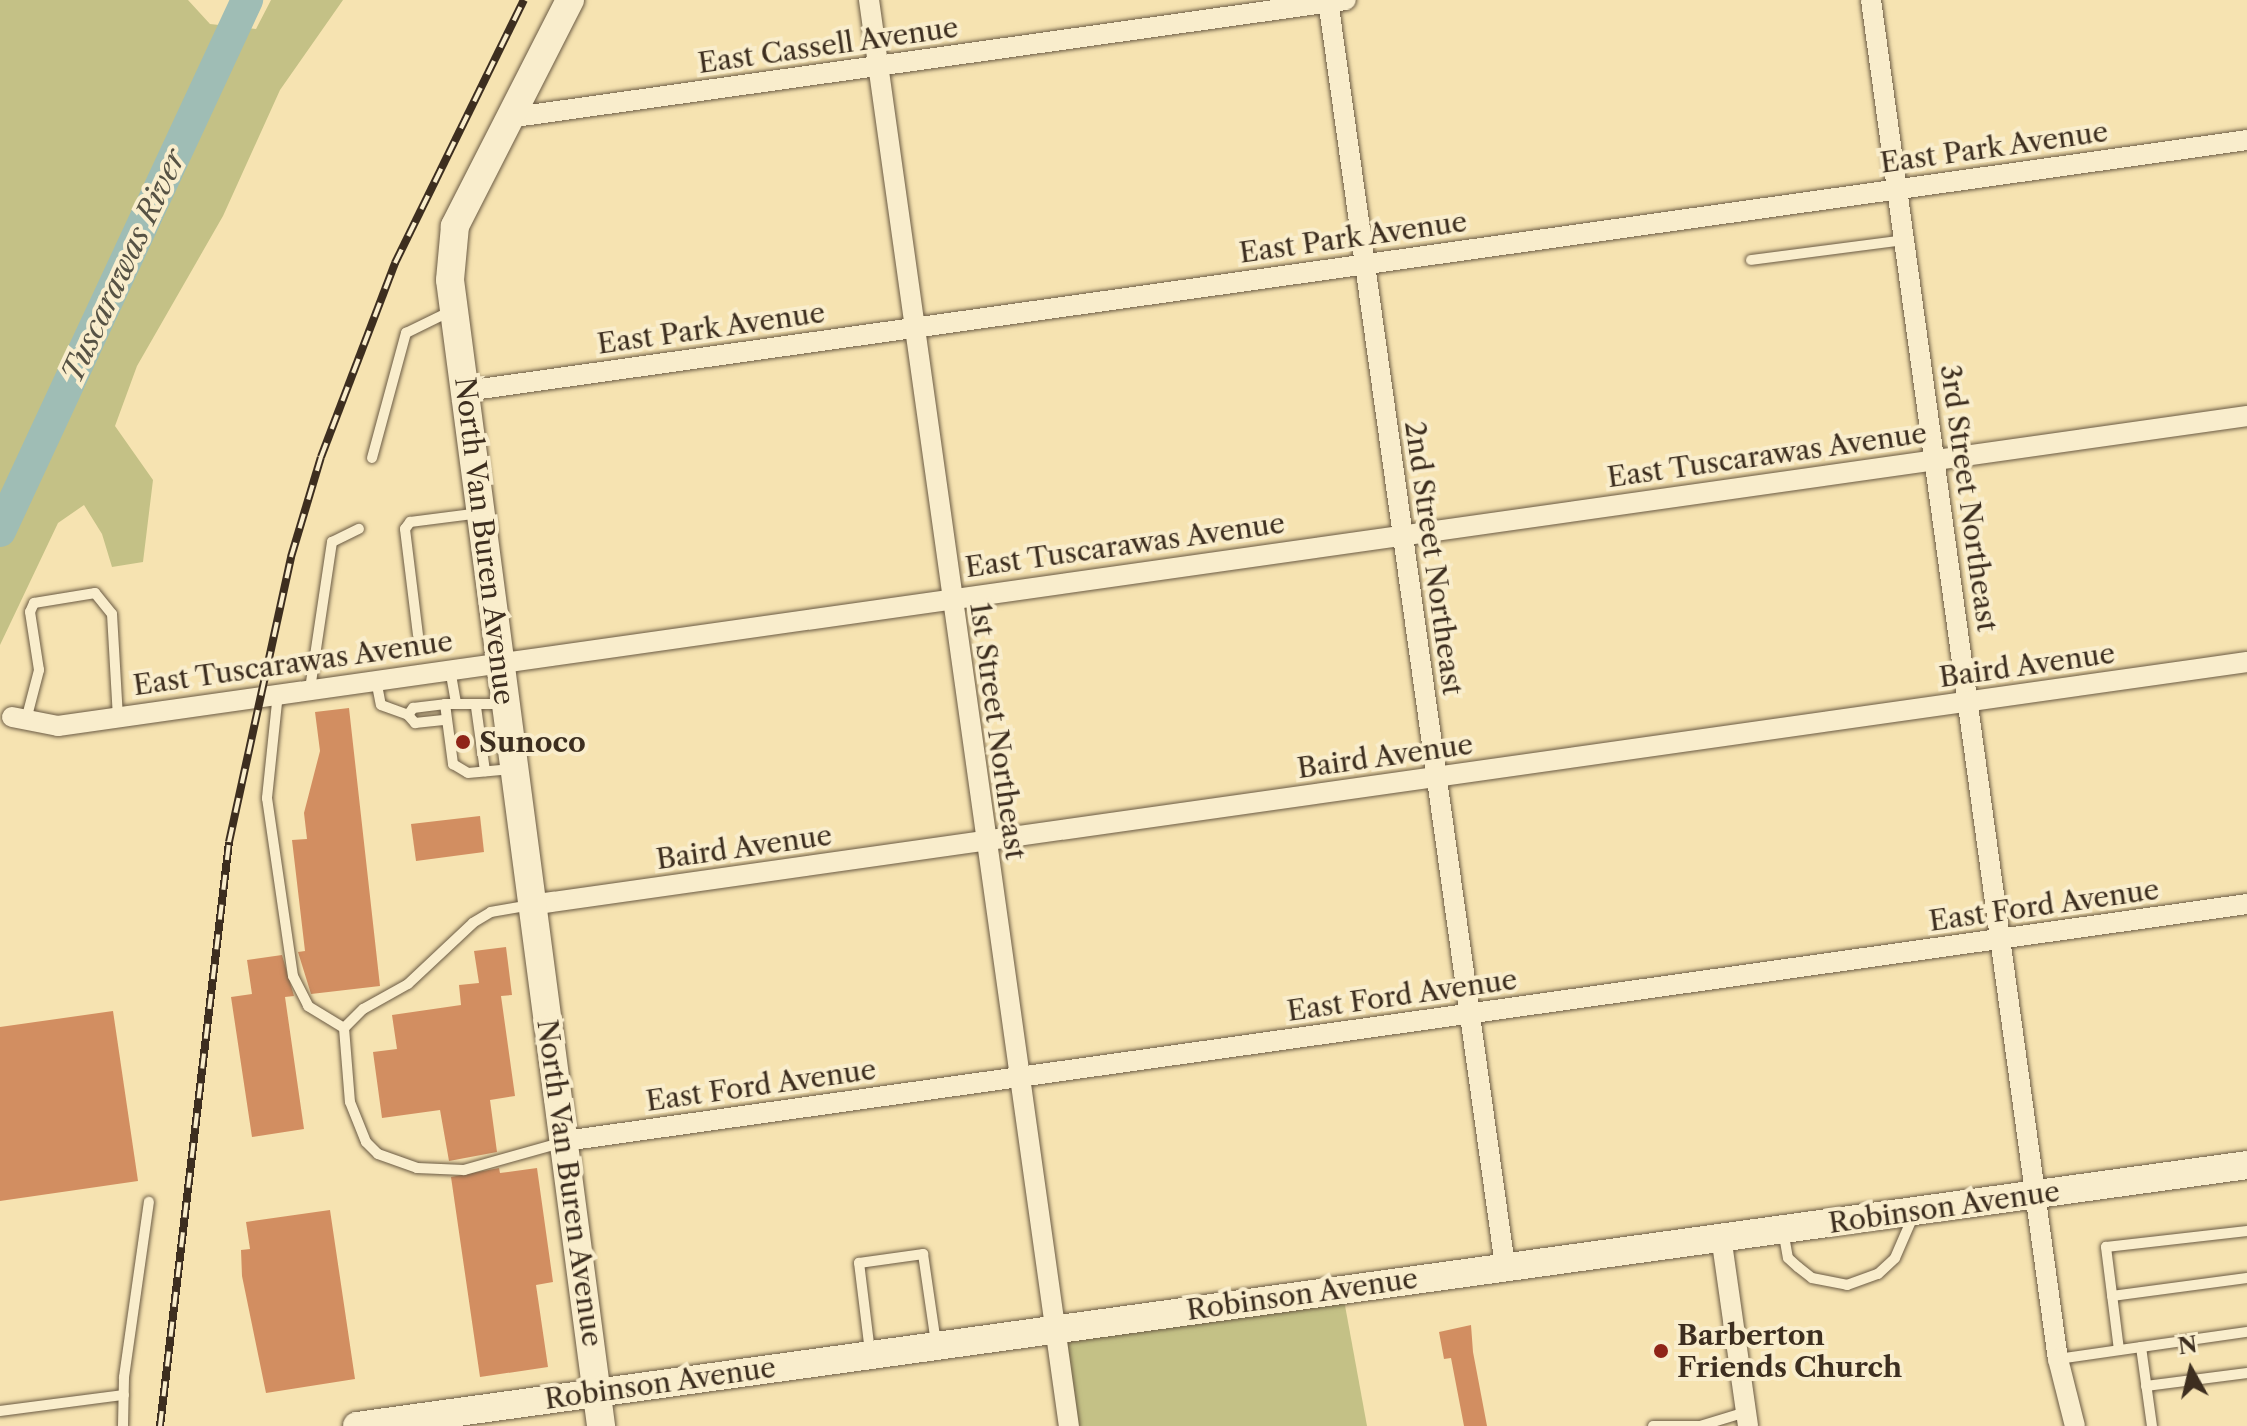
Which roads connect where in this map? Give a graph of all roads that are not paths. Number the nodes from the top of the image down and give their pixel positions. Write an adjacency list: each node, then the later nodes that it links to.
1 (570, 0): 6 (main road, North Van Buren Avenue)
2 (869, 0): 5 (street, 1st Street Northeast)
3 (1871, 0): 8 (street, 3rd Street Northeast)
4 (1334, 1): 5 (street, East Cassell Avenue); 11 (street, 2nd Street Northeast)
5 (878, 66): 6 (street, East Cassell Avenue); 13 (street, 1st Street Northeast)
6 (508, 118): 12 (main road, North Van Buren Avenue)
7 (2247, 140): 8 (street, East Park Avenue)
8 (1898, 189): 9 (street, 3rd Street Northeast); 11 (street, East Park Avenue)
9 (1905, 240): 10 (lane); 17 (street, 3rd Street Northeast)
10 (1751, 260)
11 (1366, 264): 13 (street, East Park Avenue); 20 (street, 2nd Street Northeast)
12 (455, 309): 14 (main road, North Van Buren Avenue); 16 (lane)
13 (915, 327): 14 (street, East Park Avenue); 21 (street, 1st Street Northeast)
14 (466, 391): 18 (main road, North Van Buren Avenue)
15 (2247, 416): 17 (street, East Tuscarawas Avenue)
16 (372, 458)
17 (1935, 460): 20 (street, East Tuscarawas Avenue); 29 (street, 3rd Street Northeast)
18 (482, 512): 22 (lane); 23 (main road, North Van Buren Avenue)
19 (359, 529): 27 (lane)
20 (1402, 535): 21 (street, East Tuscarawas Avenue); 39 (street, 2nd Street Northeast)
21 (951, 598): 23 (street, East Tuscarawas Avenue); 40 (street, 1st Street Northeast)
22 (418, 635)
23 (500, 662): 25 (street, East Tuscarawas Avenue); 31 (main road, North Van Buren Avenue)
24 (2247, 662): 29 (street, Baird Avenue)
25 (450, 669): 26 (street, East Tuscarawas Avenue); 30 (lane)
26 (376, 679): 27 (street, East Tuscarawas Avenue); 33 (lane)
27 (310, 689): 28 (street, East Tuscarawas Avenue)
28 (278, 693): 34 (street, East Tuscarawas Avenue); 45 (lane)
29 (1969, 702): 39 (street, Baird Avenue); 43 (street, 3rd Street Northeast)
30 (450, 703): 32 (lane); 33 (lane); 36 (lane)
31 (505, 704): 32 (lane); 37 (main road, North Van Buren Avenue)
32 (476, 707): 38 (lane)
33 (408, 715): 36 (lane)
34 (118, 717): 35 (street, East Tuscarawas Avenue); 35 (lane)
35 (19, 718)
36 (446, 720): 38 (lane)
37 (514, 768): 38 (lane); 42 (main road, North Van Buren Avenue)
38 (485, 771)
39 (1436, 777): 40 (street, Baird Avenue); 44 (street, 2nd Street Northeast)
40 (986, 841): 42 (street, Baird Avenue); 46 (street, 1st Street Northeast)
41 (2247, 904): 43 (street, East Ford Avenue)
42 (531, 905): 45 (lane); 47 (main road, North Van Buren Avenue)
43 (2002, 939): 44 (street, East Ford Avenue); 49 (street, 3rd Street Northeast)
44 (1469, 1014): 46 (street, East Ford Avenue); 55 (street, 2nd Street Northeast)
45 (344, 1028): 47 (lane)
46 (1018, 1077): 47 (street, East Ford Avenue); 58 (street, 1st Street Northeast)
47 (565, 1141): 67 (main road, North Van Buren Avenue)
48 (2247, 1165): 49 (main road, Robinson Avenue)
49 (2038, 1194): 51 (main road, Robinson Avenue); 64 (street, 3rd Street Northeast)
50 (149, 1202): 68 (lane)
51 (1915, 1210): 52 (main road, Robinson Avenue); 52 (lane)
52 (1783, 1228): 54 (main road, Robinson Avenue)
53 (2247, 1231): 57 (lane)
54 (1721, 1236): 55 (main road, Robinson Avenue); 70 (street)
55 (1505, 1266): 58 (main road, Robinson Avenue)
56 (2247, 1278): 57 (lane)
57 (2112, 1296): 62 (lane)
58 (1053, 1328): 60 (main road, Robinson Avenue); 74 (street, 1st Street Northeast)
59 (2247, 1332): 61 (lane)
60 (936, 1344): 63 (main road, Robinson Avenue); 63 (lane)
61 (2141, 1347): 62 (lane); 66 (lane)
62 (2119, 1350): 64 (lane)
63 (871, 1354): 67 (main road, Robinson Avenue)
64 (2058, 1359): 77 (street, 3rd Street Northeast)
65 (2247, 1373): 66 (lane)
66 (2146, 1386): 78 (lane)
67 (598, 1393): 72 (main road, Robinson Avenue); 73 (main road, North Van Buren Avenue)
68 (124, 1395): 69 (lane); 71 (lane)
69 (0, 1411)
70 (1747, 1419): 76 (lane)
71 (123, 1426)
72 (357, 1426)
73 (601, 1426)
74 (1069, 1426)
75 (1653, 1426): 76 (lane)
76 (1700, 1426)
77 (2075, 1426)
78 (2152, 1426)

